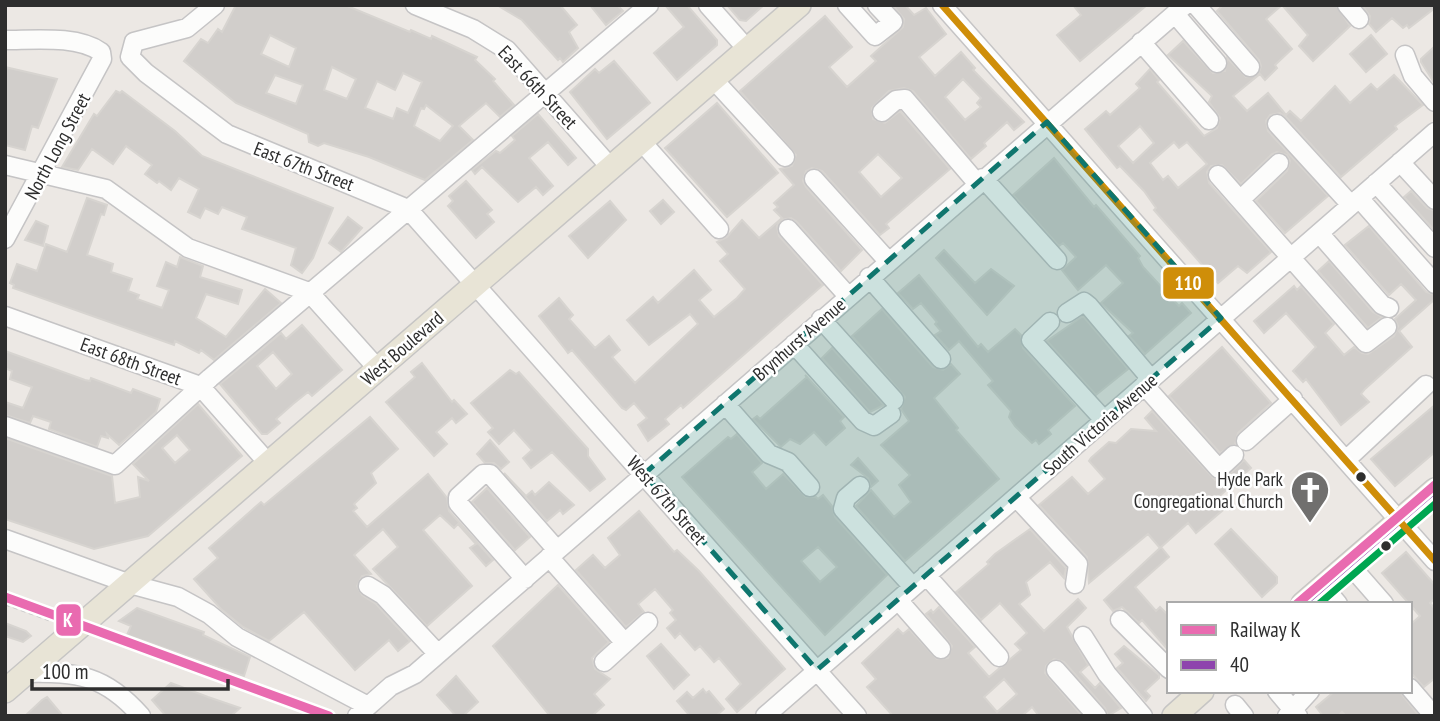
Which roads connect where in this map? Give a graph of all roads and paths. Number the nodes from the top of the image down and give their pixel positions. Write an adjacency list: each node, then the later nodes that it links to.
1 (215, 5): 39 (street, East 67th Street)
2 (415, 5): 18 (street, East 66th Street)
3 (649, 5): 18 (street)
4 (708, 5): 13 (street)
5 (799, 5): 13 (main road, West Boulevard)
6 (847, 5): 7 (street)
7 (877, 5)
8 (1196, 5): 16 (street)
9 (948, 7): 22 (street)
10 (1180, 10): 12 (street, Brynhurst Avenue); 15 (street)
11 (5, 40): 31 (street, North Long Street)
12 (1141, 42): 21 (street); 22 (street, Brynhurst Avenue)
13 (747, 50): 17 (main road, West Boulevard)
14 (1405, 55): 19 (street)
15 (1217, 63)
16 (1250, 67)
17 (713, 79): 25 (main road, West Boulevard); 26 (street)
18 (546, 92): 30 (street, East 66th Street); 39 (street)
19 (1435, 102)
20 (882, 112): 34 (street)
21 (1209, 120)
22 (1046, 122): 34 (street, Brynhurst Avenue); 56 (street)
23 (1277, 124): 38 (street)
24 (1435, 132): 27 (street, South Victoria Avenue)
25 (641, 141): 30 (main road, West Boulevard); 40 (street)
26 (785, 157)
27 (1400, 162): 35 (street, South Victoria Avenue); 37 (street)
28 (1279, 163): 36 (street)
29 (5, 165): 31 (street)
30 (611, 167): 49 (main road, West Boulevard)
31 (42, 174): 43 (street, North Long Street); 51 (street)
32 (1218, 176): 36 (street)
33 (814, 178): 47 (street)
34 (980, 181): 46 (street); 47 (street, Brynhurst Avenue)
35 (1376, 183): 38 (street, South Victoria Avenue); 44 (street)
36 (1240, 200): 45 (street)
37 (1435, 200)
38 (1355, 202): 42 (street, South Victoria Avenue); 50 (street)
39 (408, 209): 49 (street, East 67th Street); 51 (street)
40 (719, 229)
41 (788, 229): 52 (street)
42 (1319, 233): 45 (street, South Victoria Avenue); 53 (street)
43 (5, 239)
44 (1435, 248)
45 (1291, 257): 56 (street, South Victoria Avenue); 59 (street)
46 (1057, 260)
47 (888, 261): 48 (street, Brynhurst Avenue)
48 (869, 277): 52 (street, Brynhurst Avenue); 61 (street)
49 (477, 284): 62 (main road, West Boulevard); 74 (street, West 67th Street)
50 (1435, 284)
51 (309, 292): 62 (street); 65 (street)
52 (848, 296): 57 (street, Brynhurst Avenue)
53 (1389, 308)
54 (1067, 313): 63 (street)
55 (5, 316): 65 (street, East 68th Street)
56 (1221, 318): 63 (street, South Victoria Avenue); 66 (street)
57 (821, 320): 60 (street, Brynhurst Avenue); 60 (street)
58 (1050, 322): 68 (street)
59 (1387, 327)
60 (794, 344): 67 (street, Brynhurst Avenue)
61 (941, 359)
62 (378, 369): 73 (main road, West Boulevard)
63 (1148, 382): 68 (street, South Victoria Avenue); 71 (street)
64 (1426, 385): 72 (street)
65 (201, 386): 69 (street); 73 (street, East 68th Street)
66 (1293, 399): 70 (street); 72 (street)
67 (724, 404): 74 (street, Brynhurst Avenue); 76 (street)
68 (1104, 420): 78 (street, South Victoria Avenue)
69 (5, 426)
70 (1246, 441)
71 (1234, 455)
72 (1346, 460): 79 (street)
73 (268, 463): 86 (main road, West Boulevard)
74 (644, 474): 81 (street, Brynhurst Avenue); 104 (street, West 67th Street)
75 (860, 486): 85 (street)
76 (810, 487)
77 (1435, 490): 79 (main road)
78 (1016, 497): 85 (street, South Victoria Avenue); 87 (street)
79 (1399, 521): 82 (street); 83 (main road)
80 (5, 539): 86 (street)
81 (553, 554): 84 (street, Brynhurst Avenue); 84 (street); 98 (street)
82 (1435, 561)
83 (1349, 564): 89 (main road); 92 (street)
84 (525, 579): 100 (street, Brynhurst Avenue)
85 (920, 581): 90 (street, South Victoria Avenue); 101 (street)
86 (130, 584): 106 (main road, West Boulevard); 112 (street)
87 (1075, 584)
88 (368, 586): 100 (street)
89 (1331, 595): 91 (main road)
90 (898, 600): 99 (street); 104 (street, South Victoria Avenue)
91 (1309, 602)
92 (1382, 602)
93 (5, 604): 94 (path)
94 (49, 620)
95 (1120, 620): 103 (street)
96 (648, 622): 98 (street)
97 (1083, 636): 118 (street)
98 (625, 643): 102 (street)
99 (941, 649)
100 (438, 654): 112 (street, Brynhurst Avenue)
101 (999, 657)
102 (604, 662)
103 (1167, 667)
104 (817, 670): 115 (street, South Victoria Avenue); 116 (street, West 67th Street)
105 (1056, 670): 117 (street)
106 (26, 673): 107 (main road, West Boulevard); 114 (street)
107 (6, 689)
108 (1412, 690): 120 (street)
109 (1195, 693): 119 (main road)
110 (1278, 693): 113 (street)
111 (1308, 693): 113 (street)
112 (367, 713)
113 (1292, 714)
114 (141, 716)
115 (765, 716)
116 (857, 716)
117 (1097, 716)
118 (1143, 716)
119 (1174, 716)
120 (1434, 716)

